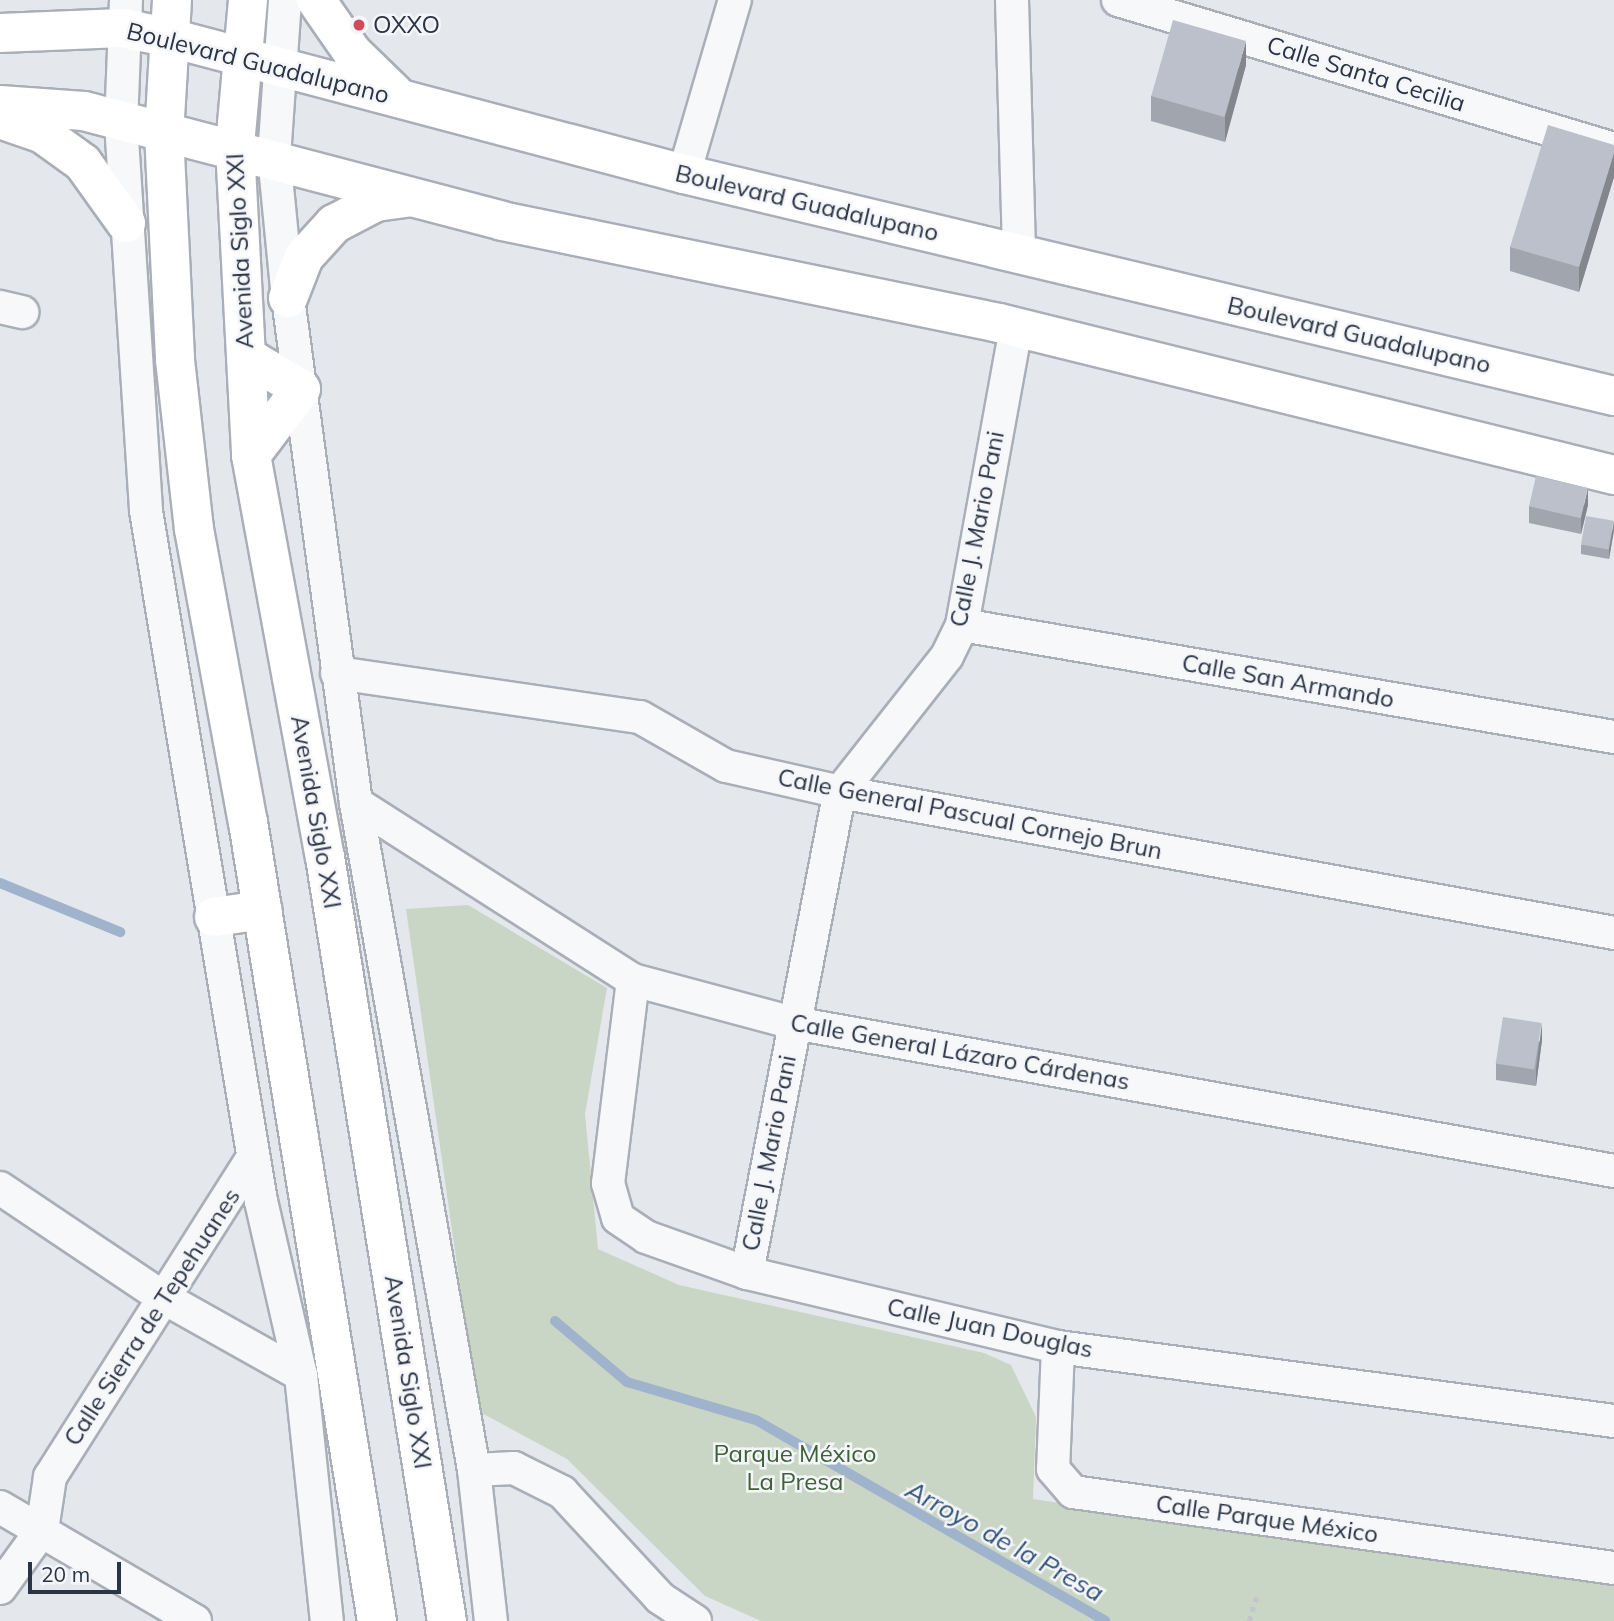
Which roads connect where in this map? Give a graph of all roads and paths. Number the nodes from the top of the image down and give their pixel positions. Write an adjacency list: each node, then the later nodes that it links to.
1 (172, 0): 10 (main road)
2 (248, 0): 11 (main road, Avenida Siglo XXI)
3 (285, 0): 11 (street, Avenida Siglo XXI)
4 (316, 0): 12 (main road)
5 (735, 0): 20 (street)
6 (1012, 0): 23 (street)
7 (1118, 0): 18 (street, Calle Santa Cecilia)
8 (124, 14): 9 (main road, Boulevard Guadalupano); 10 (main road, Boulevard Guadalupano); 15 (street)
9 (0, 33)
10 (167, 37): 11 (main road, Boulevard Guadalupano); 16 (main road)
11 (258, 60): 12 (main road, Boulevard Guadalupano); 17 (main road, Avenida Siglo XXI); 19 (street, Avenida Siglo XXI)
12 (398, 96): 20 (main road, Boulevard Guadalupano)
13 (0, 105): 15 (main road)
14 (0, 119): 22 (main road)
15 (121, 123): 16 (main road); 22 (street)
16 (164, 133): 17 (main road); 36 (main road)
17 (235, 147): 19 (main road); 26 (main road, Avenida Siglo XXI)
18 (1614, 149)
19 (274, 156): 21 (main road); 24 (street, Avenida Siglo XXI)
20 (684, 174): 23 (main road, Boulevard Guadalupano)
21 (424, 197): 24 (main road); 25 (main road)
22 (125, 223): 37 (street)
23 (1019, 253): 28 (main road, Boulevard Guadalupano)
24 (288, 298): 27 (street, Avenida Siglo XXI)
25 (1016, 327): 30 (main road); 31 (street, Calle J. Mario Pani)
26 (246, 356): 27 (main road); 29 (main road, Avenida Siglo XXI)
27 (301, 389): 29 (main road); 32 (street, Avenida Siglo XXI)
28 (1614, 396)
29 (251, 455): 60 (main road, Avenida Siglo XXI)
30 (1614, 475)
31 (962, 625): 33 (street, Calle San Armando); 34 (street, Calle J. Mario Pani)
32 (337, 673): 34 (street, Calle General Pascual Cornejo Brun); 35 (street, Avenida Siglo XXI)
33 (1614, 737)
34 (840, 792): 38 (street, Calle General Pascual Cornejo Brun); 40 (street, Calle J. Mario Pani)
35 (356, 803): 39 (street, Calle General Lázaro Cárdenas); 49 (street, Avenida Siglo XXI)
36 (263, 910): 37 (main road); 59 (main road)
37 (214, 917): 41 (street)
38 (1614, 933)
39 (633, 980): 40 (street, Calle General Lázaro Cárdenas); 44 (street, Calle Juan Douglas)
40 (794, 1023): 42 (street, Calle General Lázaro Cárdenas); 44 (street, Calle J. Mario Pani)
41 (254, 1157): 45 (street, Calle Sierra de Tepehuanes); 47 (street)
42 (1614, 1171)
43 (0, 1188): 45 (street)
44 (747, 1273): 46 (street, Calle Juan Douglas)
45 (164, 1298): 47 (street); 50 (street, Calle Sierra de Tepehuanes)
46 (1058, 1347): 48 (street, Calle Juan Douglas); 53 (street, Calle Parque México)
47 (301, 1375): 58 (street)
48 (1614, 1422)
49 (474, 1470): 56 (street); 61 (street, Avenida Siglo XXI)
50 (50, 1477): 51 (street, Calle Sierra de Tepehuanes); 52 (street, Calle Sierra de Tepehuanes)
51 (0, 1507): 52 (street)
52 (42, 1530): 54 (street, Calle Sierra de Tepehuanes); 57 (street)
53 (1614, 1568)
54 (0, 1588)
55 (1258, 1592): 63 (path)
56 (651, 1610): 62 (street)
57 (195, 1621)
58 (327, 1621)
59 (377, 1621)
60 (447, 1621)
61 (491, 1621)
62 (695, 1621)
63 (1249, 1621)

